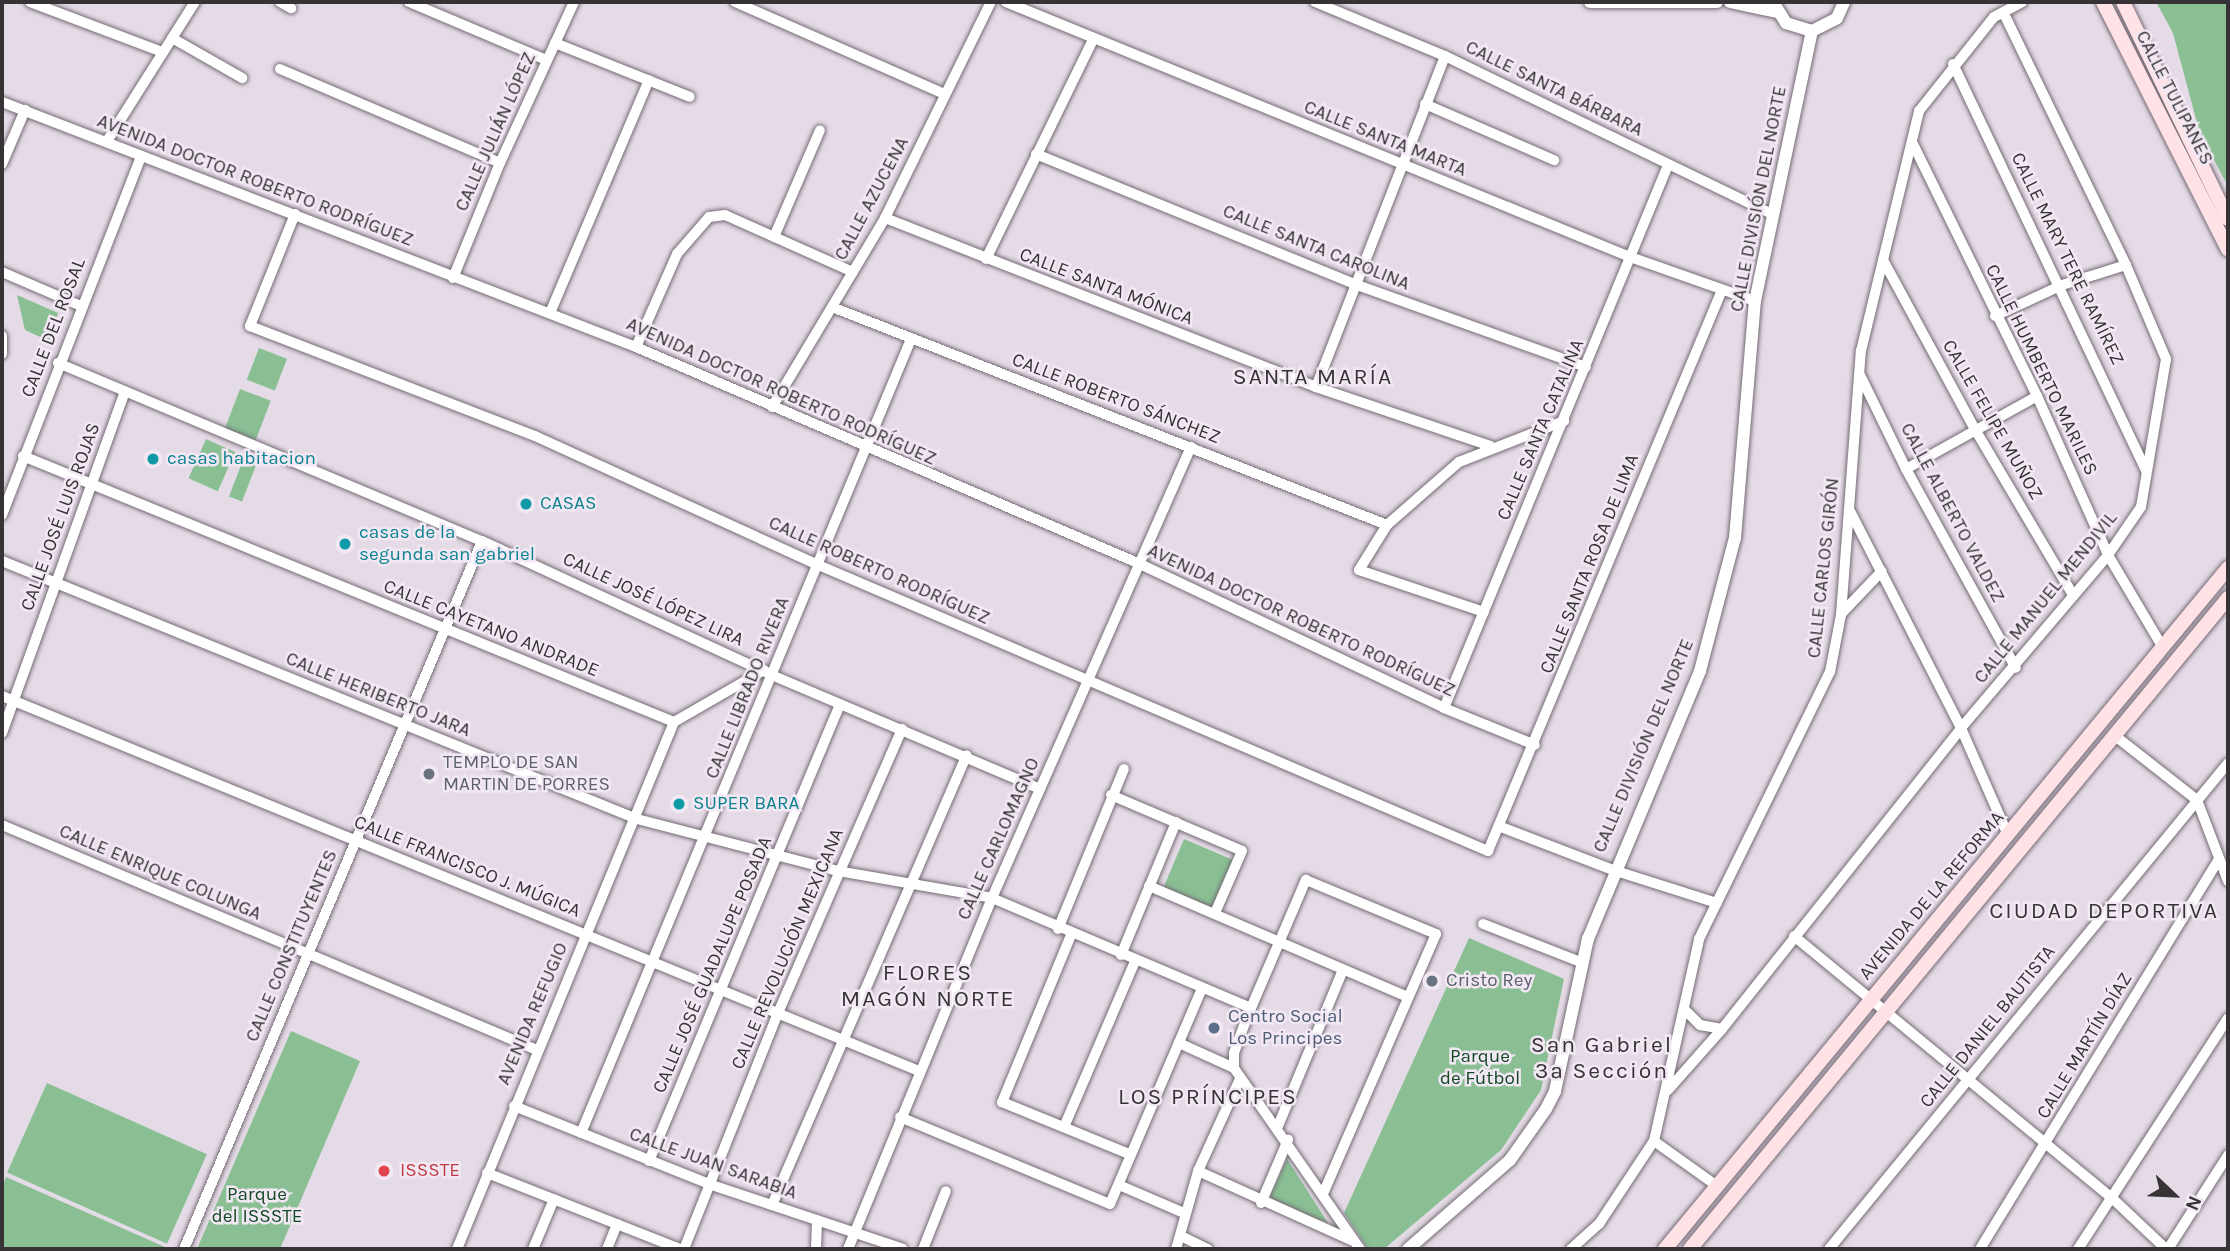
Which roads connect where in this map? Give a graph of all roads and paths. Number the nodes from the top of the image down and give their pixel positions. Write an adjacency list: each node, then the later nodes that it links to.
1 (30, 2): 24 (street)
2 (195, 2): 21 (street)
3 (280, 2): 18 (street)
4 (409, 2): 26 (street)
5 (574, 2): 23 (street, CALLE JULIÁN LÓPEZ)
6 (735, 2): 31 (street)
7 (991, 2): 31 (street, CALLE AZUCENA)
8 (1006, 2): 22 (street, CALLE SANTA MARTA)
9 (1315, 2): 25 (street, CALLE SANTA BÁRBARA)
10 (1590, 2): 11 (street)
11 (1717, 2)
12 (1730, 2): 17 (street)
13 (2022, 2): 19 (street, CALLE CARLOS GIRÓN)
14 (2103, 2): 51 (main road, CALLE TULIPANES)
15 (2123, 2): 49 (main road, CALLE TULIPANES)
16 (1845, 3): 20 (street)
17 (1775, 7): 20 (street)
18 (291, 8)
19 (2003, 12): 27 (street, CALLE CARLOS GIRÓN); 55 (street, CALLE MANUEL MENDIVIL)
20 (1812, 31): 47 (street, CALLE DIVISIÓN DEL NORTE)
21 (172, 37): 24 (street); 29 (street)
22 (1093, 40): 39 (street); 43 (street, CALLE SANTA MARTA)
23 (555, 43): 26 (street, CALLE JULIÁN LÓPEZ); 30 (street)
24 (162, 52): 37 (street)
25 (1445, 56): 34 (street); 45 (street, CALLE SANTA BÁRBARA)
26 (547, 60): 42 (street, CALLE JULIÁN LÓPEZ)
27 (1953, 64): 38 (street, CALLE CARLOS GIRÓN); 60 (street, CALLE MARY TERE RAMÍREZ)
28 (280, 69): 42 (street)
29 (242, 78)
30 (649, 80): 32 (street); 65 (street)
31 (945, 94): 48 (street, CALLE AZUCENA)
32 (691, 97)
33 (2, 102): 35 (street, AVENIDA DOCTOR ROBERTO RODRÍGUEZ)
34 (1425, 104): 41 (street); 43 (street)
35 (25, 110): 37 (street, AVENIDA DOCTOR ROBERTO RODRÍGUEZ); 44 (street)
36 (820, 130): 50 (street)
37 (107, 141): 40 (street, AVENIDA DOCTOR ROBERTO RODRÍGUEZ)
38 (1913, 144): 54 (street, CALLE CARLOS GIRÓN); 66 (street, CALLE HUMBERTO MARILES)
39 (1036, 154): 53 (street); 59 (street, CALLE SANTA CAROLINA)
40 (141, 156): 46 (street, AVENIDA DOCTOR ROBERTO RODRÍGUEZ); 63 (street, CALLE DEL ROSAL)
41 (1554, 160)
42 (500, 163): 58 (street, CALLE JULIÁN LÓPEZ)
43 (1401, 163): 52 (street, CALLE SANTA MARTA); 59 (street)
44 (2, 164)
45 (1668, 165): 47 (street, CALLE SANTA BÁRBARA); 52 (street, CALLE SANTA CATALINA)
46 (295, 214): 58 (street, AVENIDA DOCTOR ROBERTO RODRÍGUEZ); 93 (street, CALLE ROBERTO RODRÍGUEZ)
47 (1774, 215): 62 (street, CALLE DIVISIÓN DEL NORTE)
48 (885, 218): 53 (street, CALLE SANTA MÓNICA); 57 (street, CALLE AZUCENA)
49 (2228, 219)
50 (774, 237): 57 (street); 69 (street)
51 (2228, 249)
52 (1630, 257): 61 (street, CALLE SANTA MARTA); 72 (street, CALLE SANTA CATALINA)
53 (986, 259): 74 (street, CALLE SANTA MÓNICA)
54 (1884, 260): 73 (street, CALLE CARLOS GIRÓN); 79 (street, CALLE FELIPE MUÑOZ)
55 (2126, 265): 60 (street); 85 (street, CALLE MANUEL MENDIVIL)
56 (2, 272): 63 (street)
57 (853, 272): 64 (street, CALLE AZUCENA)
58 (453, 278): 65 (street, AVENIDA DOCTOR ROBERTO RODRÍGUEZ)
59 (1357, 285): 72 (street, CALLE SANTA CAROLINA); 74 (street)
60 (2062, 285): 66 (street); 85 (street, CALLE MARY TERE RAMÍREZ)
61 (1722, 290): 62 (street, CALLE SANTA MARTA); 118 (street, CALLE SANTA ROSA DE LIMA)
62 (1755, 301): 135 (street, CALLE DIVISIÓN DEL NORTE)
63 (81, 306): 71 (street, CALLE DEL ROSAL)
64 (832, 307): 68 (street, CALLE ROBERTO SÁNCHEZ); 77 (street, CALLE AZUCENA)
65 (550, 313): 69 (street, AVENIDA DOCTOR ROBERTO RODRÍGUEZ)
66 (1995, 316): 76 (street, CALLE HUMBERTO MARILES)
67 (3, 337): 70 (street)
68 (911, 339): 81 (street, CALLE ROBERTO SÁNCHEZ); 82 (street, CALLE LIBRADO RIVERA)
69 (636, 347): 77 (street, AVENIDA DOCTOR ROBERTO RODRÍGUEZ)
70 (2, 354)
71 (58, 363): 75 (street, CALLE JOSÉ LÓPEZ LIRA); 83 (street, CALLE DEL ROSAL)
72 (1586, 368): 78 (street, CALLE SANTA CATALINA)
73 (1860, 373): 84 (street, CALLE ALBERTO VALDEZ); 87 (street, CALLE CARLOS GIRÓN)
74 (1316, 387): 80 (street, CALLE SANTA MÓNICA)
75 (125, 392): 86 (street, CALLE JOSÉ LUIS ROJAS); 90 (street, CALLE JOSÉ LÓPEZ LIRA)
76 (2036, 396): 79 (street); 91 (street, CALLE HUMBERTO MARILES)
77 (772, 407): 82 (street, AVENIDA DOCTOR ROBERTO RODRÍGUEZ)
78 (1564, 421): 80 (street); 100 (street, CALLE SANTA CATALINA)
79 (1976, 431): 84 (street); 98 (street, CALLE FELIPE MUÑOZ)
80 (1490, 446): 89 (street)
81 (1191, 447): 89 (street, CALLE ROBERTO SÁNCHEZ); 94 (street, CALLE CARLOMAGNO)
82 (863, 448): 93 (street, CALLE LIBRADO RIVERA); 94 (street, AVENIDA DOCTOR ROBERTO RODRÍGUEZ)
83 (23, 456): 86 (street, CALLE CAYETANO ANDRADE); 88 (street, CALLE DEL ROSAL)
84 (1906, 469): 104 (street, CALLE ALBERTO VALDEZ)
85 (2147, 470): 91 (street, CALLE MANUEL MENDIVIL)
86 (90, 487): 97 (street, CALLE JOSÉ LUIS ROJAS); 102 (street, CALLE CAYETANO ANDRADE)
87 (1849, 510): 96 (street); 101 (street, CALLE CARLOS GIRÓN)
88 (2, 515)
89 (1387, 525): 100 (street)
90 (482, 541): 102 (street, CALLE CONSTITUYENTES); 105 (street, CALLE JOSÉ LÓPEZ LIRA)
91 (2108, 555): 98 (street, CALLE MANUEL MENDIVIL); 103 (street, CALLE HUMBERTO MARILES)
92 (2, 561): 97 (street, CALLE HERIBERTO JARA)
93 (816, 564): 106 (street, CALLE LIBRADO RIVERA); 107 (street, CALLE ROBERTO RODRÍGUEZ)
94 (1140, 564): 107 (street, CALLE CARLOMAGNO); 111 (street, AVENIDA DOCTOR ROBERTO RODRÍGUEZ)
95 (2228, 568): 103 (main road, AVENIDA DE LA REFORMA)
96 (1882, 571): 101 (street); 114 (street)
97 (58, 582): 109 (street, CALLE JOSÉ LUIS ROJAS); 113 (street, CALLE HERIBERTO JARA)
98 (2073, 595): 104 (street, CALLE MANUEL MENDIVIL)
99 (2228, 598): 117 (main road, AVENIDA DE LA REFORMA)
100 (1484, 612): 111 (street, CALLE SANTA CATALINA)
101 (1841, 615): 141 (street, CALLE CARLOS GIRÓN)
102 (444, 629): 112 (street, CALLE CAYETANO ANDRADE); 113 (street, CALLE CONSTITUYENTES)
103 (2162, 646): 129 (main road, AVENIDA DE LA REFORMA)
104 (2016, 668): 114 (street, CALLE MANUEL MENDIVIL)
105 (764, 670): 106 (street, CALLE JOSÉ LÓPEZ LIRA); 112 (street)
106 (774, 676): 110 (street, CALLE JOSÉ LÓPEZ LIRA); 130 (street, CALLE LIBRADO RIVERA)
107 (1087, 681): 122 (street, CALLE CARLOMAGNO); 132 (street, CALLE ROBERTO RODRÍGUEZ)
108 (2, 696): 109 (street, CALLE FRANCISCO J. MÚGICA)
109 (13, 700): 116 (street, CALLE JOSÉ LUIS ROJAS); 131 (street, CALLE FRANCISCO J. MÚGICA)
110 (840, 704): 115 (street, CALLE JOSÉ LÓPEZ LIRA); 133 (street, CALLE JOSÉ GUADALUPE POSADA)
111 (1444, 708): 118 (street, AVENIDA DOCTOR ROBERTO RODRÍGUEZ)
112 (674, 722): 125 (street, AVENIDA REFUGIO)
113 (404, 726): 125 (street, CALLE HERIBERTO JARA); 131 (street, CALLE CONSTITUYENTES)
114 (1961, 728): 129 (street); 147 (street, CALLE MANUEL MENDIVIL)
115 (902, 729): 119 (street, CALLE JOSÉ LÓPEZ LIRA); 136 (street, CALLE REVOLUCIÓN MEXICANA)
116 (2, 733)
117 (2115, 735): 124 (street); 162 (main road, AVENIDA DE LA REFORMA)
118 (1535, 745): 128 (street, CALLE SANTA ROSA DE LIMA)
119 (967, 754): 122 (street, CALLE JOSÉ LÓPEZ LIRA); 138 (street)
120 (2228, 763): 124 (street, CALLE DANIEL BAUTISTA)
121 (1124, 769): 123 (street)
122 (1040, 789): 140 (street, CALLE CARLOMAGNO)
123 (1111, 795): 126 (street); 144 (street)
124 (2197, 800): 134 (street); 171 (street, CALLE DANIEL BAUTISTA)
125 (637, 819): 130 (street, CALLE HERIBERTO JARA); 145 (street, AVENIDA REFUGIO)
126 (1176, 822): 139 (street); 142 (street)
127 (2, 825): 149 (street, CALLE ENRIQUE COLUNGA)
128 (1501, 827): 132 (street, CALLE SANTA ROSA DE LIMA); 135 (street)
129 (2008, 835): 158 (main road, AVENIDA DE LA REFORMA)
130 (706, 838): 133 (street, CALLE HERIBERTO JARA); 152 (street, CALLE LIBRADO RIVERA)
131 (355, 840): 145 (street, CALLE FRANCISCO J. MÚGICA); 149 (street, CALLE CONSTITUYENTES)
132 (1491, 850)
133 (777, 857): 136 (street, CALLE HERIBERTO JARA); 156 (street, CALLE JOSÉ GUADALUPE POSADA)
134 (2219, 859): 137 (street); 180 (street, CALLE MARTÍN DÍAZ)
135 (1613, 870): 141 (street); 153 (street, CALLE DIVISIÓN DEL NORTE)
136 (838, 871): 138 (street, CALLE HERIBERTO JARA); 161 (street, CALLE REVOLUCIÓN MEXICANA)
137 (2228, 881)
138 (911, 882): 140 (street, CALLE HERIBERTO JARA); 165 (street)
139 (1149, 886): 142 (street); 150 (street)
140 (992, 898): 144 (street, CALLE HERIBERTO JARA); 169 (street, CALLE CARLOMAGNO)
141 (1717, 903): 160 (street, CALLE CARLOS GIRÓN)
142 (1215, 913): 148 (street)
143 (1483, 924): 153 (street)
144 (1058, 929): 146 (street, CALLE HERIBERTO JARA)
145 (586, 934): 152 (street, CALLE FRANCISCO J. MÚGICA); 167 (street, AVENIDA REFUGIO)
146 (1071, 935): 150 (street, CALLE HERIBERTO JARA); 176 (street)
147 (1794, 936): 158 (street); 164 (street, CALLE MANUEL MENDIVIL)
148 (1279, 941): 154 (street); 157 (street); 159 (street)
149 (307, 954): 167 (street, CALLE ENRIQUE COLUNGA); 201 (street, CALLE CONSTITUYENTES)
150 (1121, 955): 151 (street, CALLE HERIBERTO JARA)
151 (1135, 961): 155 (street, CALLE HERIBERTO JARA); 176 (street)
152 (653, 962): 156 (street, CALLE FRANCISCO J. MÚGICA); 177 (street, CALLE LIBRADO RIVERA)
153 (1583, 963): 212 (street, CALLE DIVISIÓN DEL NORTE)
154 (1343, 970): 157 (street); 175 (street)
155 (1202, 988): 159 (street, CALLE HERIBERTO JARA); 166 (street)
156 (721, 990): 161 (street, CALLE FRANCISCO J. MÚGICA); 183 (street, CALLE JOSÉ GUADALUPE POSADA)
157 (1406, 996): 190 (street)
158 (1871, 1000): 162 (street); 188 (main road, AVENIDA DE LA REFORMA)
159 (1251, 1008): 168 (street)
160 (1684, 1009): 164 (street); 172 (street, CALLE CARLOS GIRÓN)
161 (778, 1013): 165 (street, CALLE FRANCISCO J. MÚGICA); 186 (street, CALLE REVOLUCIÓN MEXICANA)
162 (1886, 1014): 171 (street); 215 (main road, AVENIDA DE LA REFORMA)
163 (2228, 1018): 191 (street)
164 (1722, 1029): 172 (street, CALLE MANUEL MENDIVIL)
165 (843, 1040): 169 (street, CALLE FRANCISCO J. MÚGICA); 194 (street)
166 (1179, 1043): 168 (street); 181 (street)
167 (537, 1050): 173 (street, AVENIDA REFUGIO)
168 (1234, 1068): 170 (street)
169 (919, 1071): 174 (street, CALLE CARLOMAGNO)
170 (1240, 1079): 175 (street); 184 (street)
171 (1966, 1080): 180 (street); 216 (street, CALLE DANIEL BAUTISTA)
172 (1668, 1090): 179 (street, CALLE CARLOS GIRÓN)
173 (514, 1106): 177 (street, CALLE JUAN SARABIA); 185 (street, AVENIDA REFUGIO)
174 (900, 1117): 187 (street); 198 (street, CALLE CARLOMAGNO)
175 (1278, 1126): 178 (street)
176 (1064, 1127): 181 (street)
177 (581, 1133): 183 (street, CALLE JUAN SARABIA)
178 (1288, 1140): 190 (street); 193 (street)
179 (1654, 1141): 188 (street); 213 (street, CALLE CARLOS GIRÓN)
180 (2044, 1146): 191 (street); 217 (street, CALLE MARTÍN DÍAZ)
181 (1131, 1155): 187 (street)
182 (2228, 1155): 219 (street)
183 (649, 1161): 186 (street, CALLE JUAN SARABIA)
184 (1198, 1171): 193 (street); 195 (street)
185 (487, 1173): 192 (street); 202 (street, AVENIDA REFUGIO)
186 (712, 1185): 194 (street, CALLE JUAN SARABIA); 205 (street, CALLE REVOLUCIÓN MEXICANA)
187 (1119, 1185): 195 (street)
188 (1717, 1186): 214 (main road, AVENIDA DE LA REFORMA)
189 (946, 1191): 209 (street)
190 (1323, 1194): 200 (street)
191 (2111, 1197): 218 (street); 219 (street)
192 (554, 1199): 197 (street); 203 (street)
193 (1261, 1203): 200 (street)
194 (772, 1205): 196 (street, CALLE JUAN SARABIA)
195 (1184, 1213): 199 (street)
196 (817, 1220): 198 (street, CALLE JUAN SARABIA); 206 (street)
197 (617, 1224): 204 (street); 205 (street)
198 (855, 1232): 207 (street, CALLE CARLOMAGNO); 208 (street, CALLE JUAN SARABIA)
199 (1181, 1236): 210 (street); 211 (street)
200 (1357, 1245)
201 (184, 1249)
202 (457, 1249)
203 (533, 1249)
204 (607, 1249)
205 (682, 1249)
206 (816, 1249)
207 (848, 1249)
208 (902, 1249)
209 (923, 1249)
210 (1176, 1249)
211 (1208, 1249)
212 (1408, 1249)
213 (1571, 1249)
214 (1665, 1249)
215 (1690, 1249)
216 (1829, 1249)
217 (1980, 1249)
218 (2078, 1249)
219 (2167, 1249)

